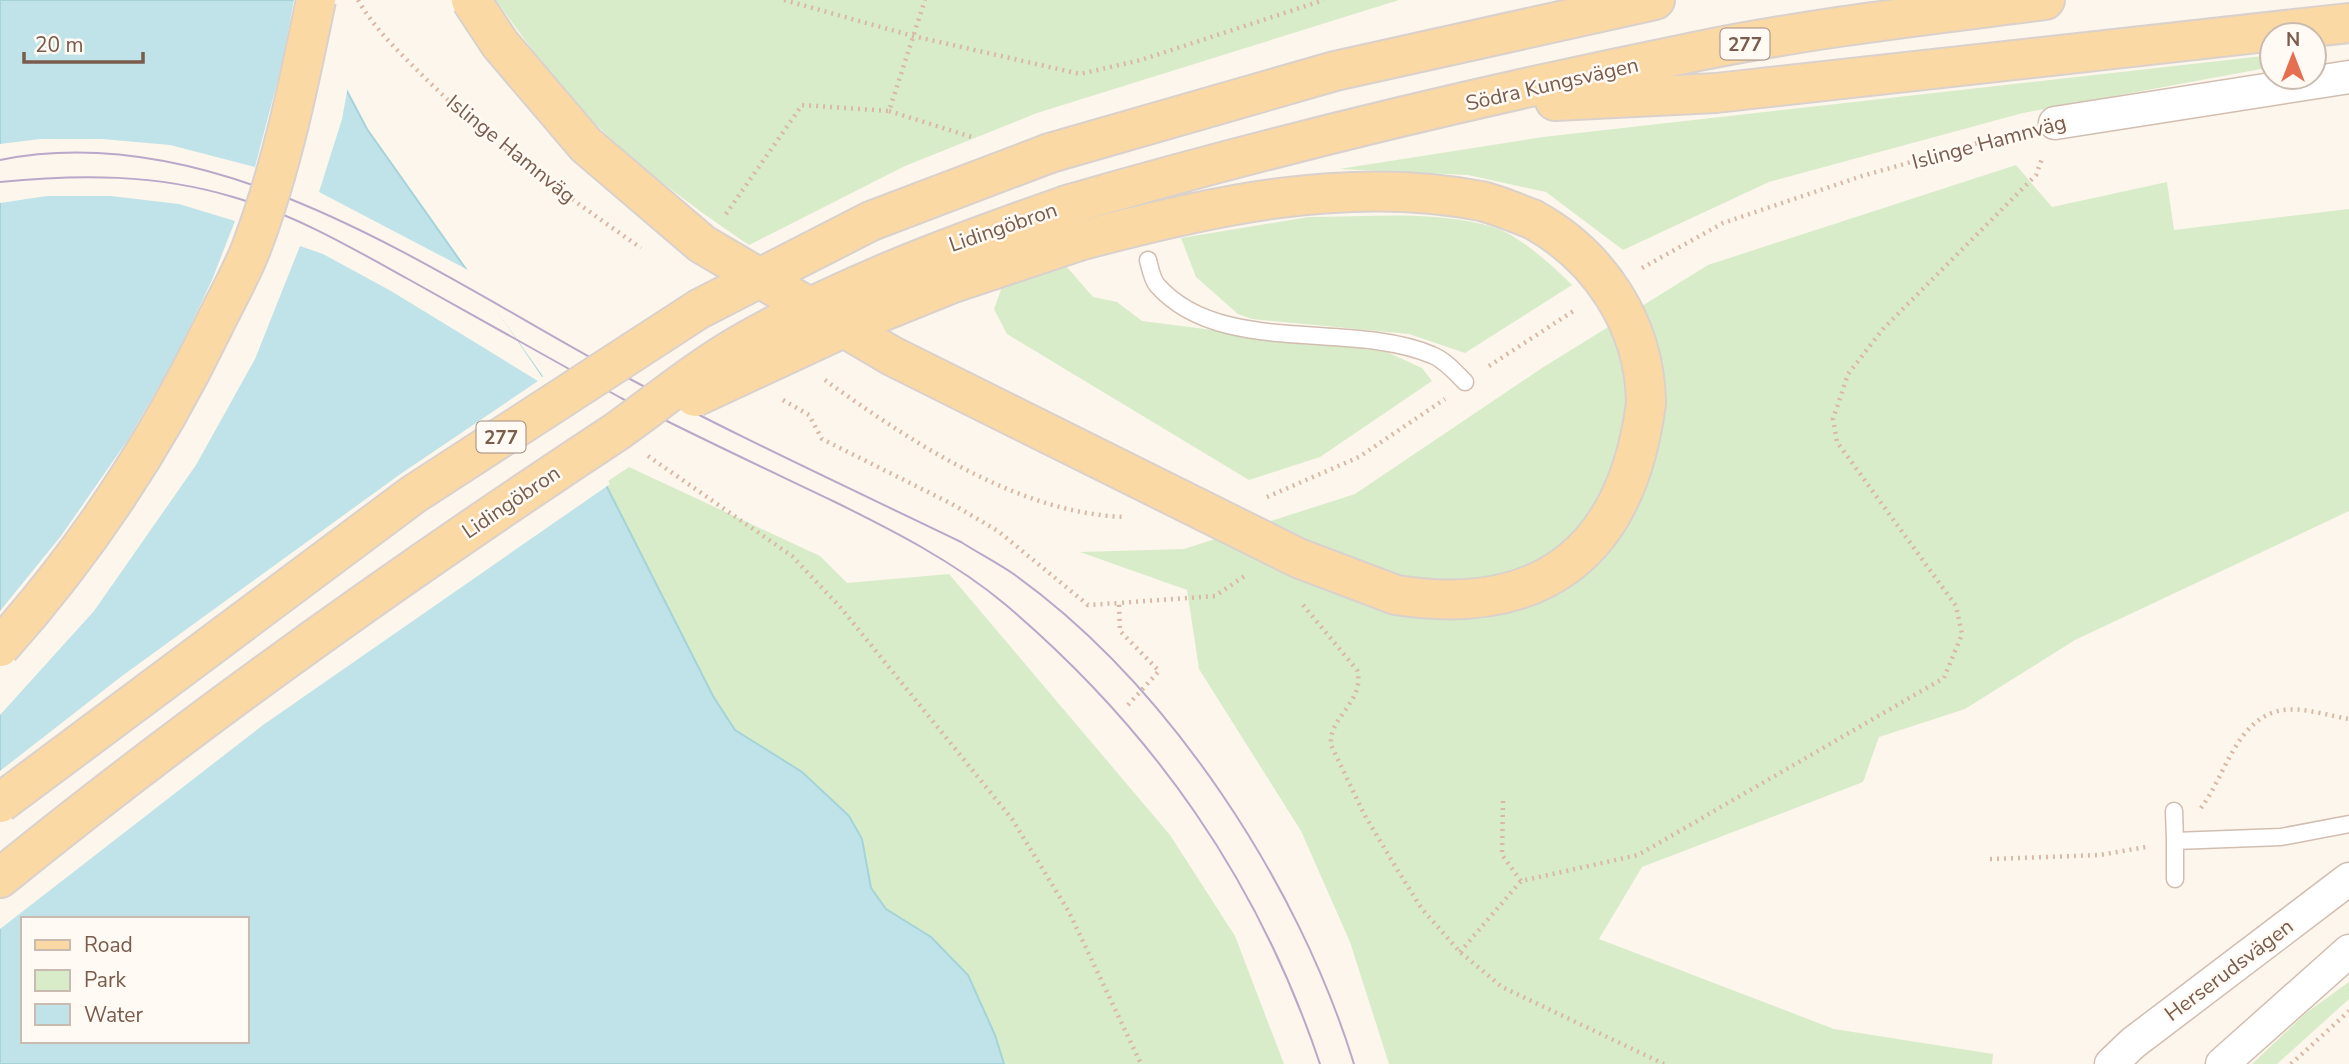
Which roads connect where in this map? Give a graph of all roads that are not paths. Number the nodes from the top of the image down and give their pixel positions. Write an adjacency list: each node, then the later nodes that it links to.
1 (316, 0): 15 (main road, bridge)
2 (471, 0): 14 (main road, bridge)
3 (1553, 0): 7 (main road)
4 (1655, 0): 7 (main road, 277)
5 (2045, 0): 9 (main road, Södra Kungsvägen / 277)
6 (2349, 23): 9 (main road)
7 (1420, 51): 16 (main road, 277, bridge)
8 (2349, 77): 10 (street, Islinge Hamnväg)
9 (1448, 107): 11 (main road, Södra Kungsvägen / 277)
10 (2055, 123)
11 (1067, 205): 14 (main road, Lidingöbron / 277, bridge)
12 (1148, 260): 13 (lane)
13 (1465, 382)
14 (628, 440): 20 (main road, Lidingöbron / 277)
15 (0, 647)
16 (0, 803)
17 (2175, 811): 19 (lane)
18 (2349, 824): 19 (lane)
19 (2175, 841): 21 (lane)
20 (0, 878)
21 (2175, 878)
22 (2349, 879): 24 (street, Herserudsvägen)
23 (2349, 951): 25 (street)
24 (2111, 1064)
25 (2222, 1064)

